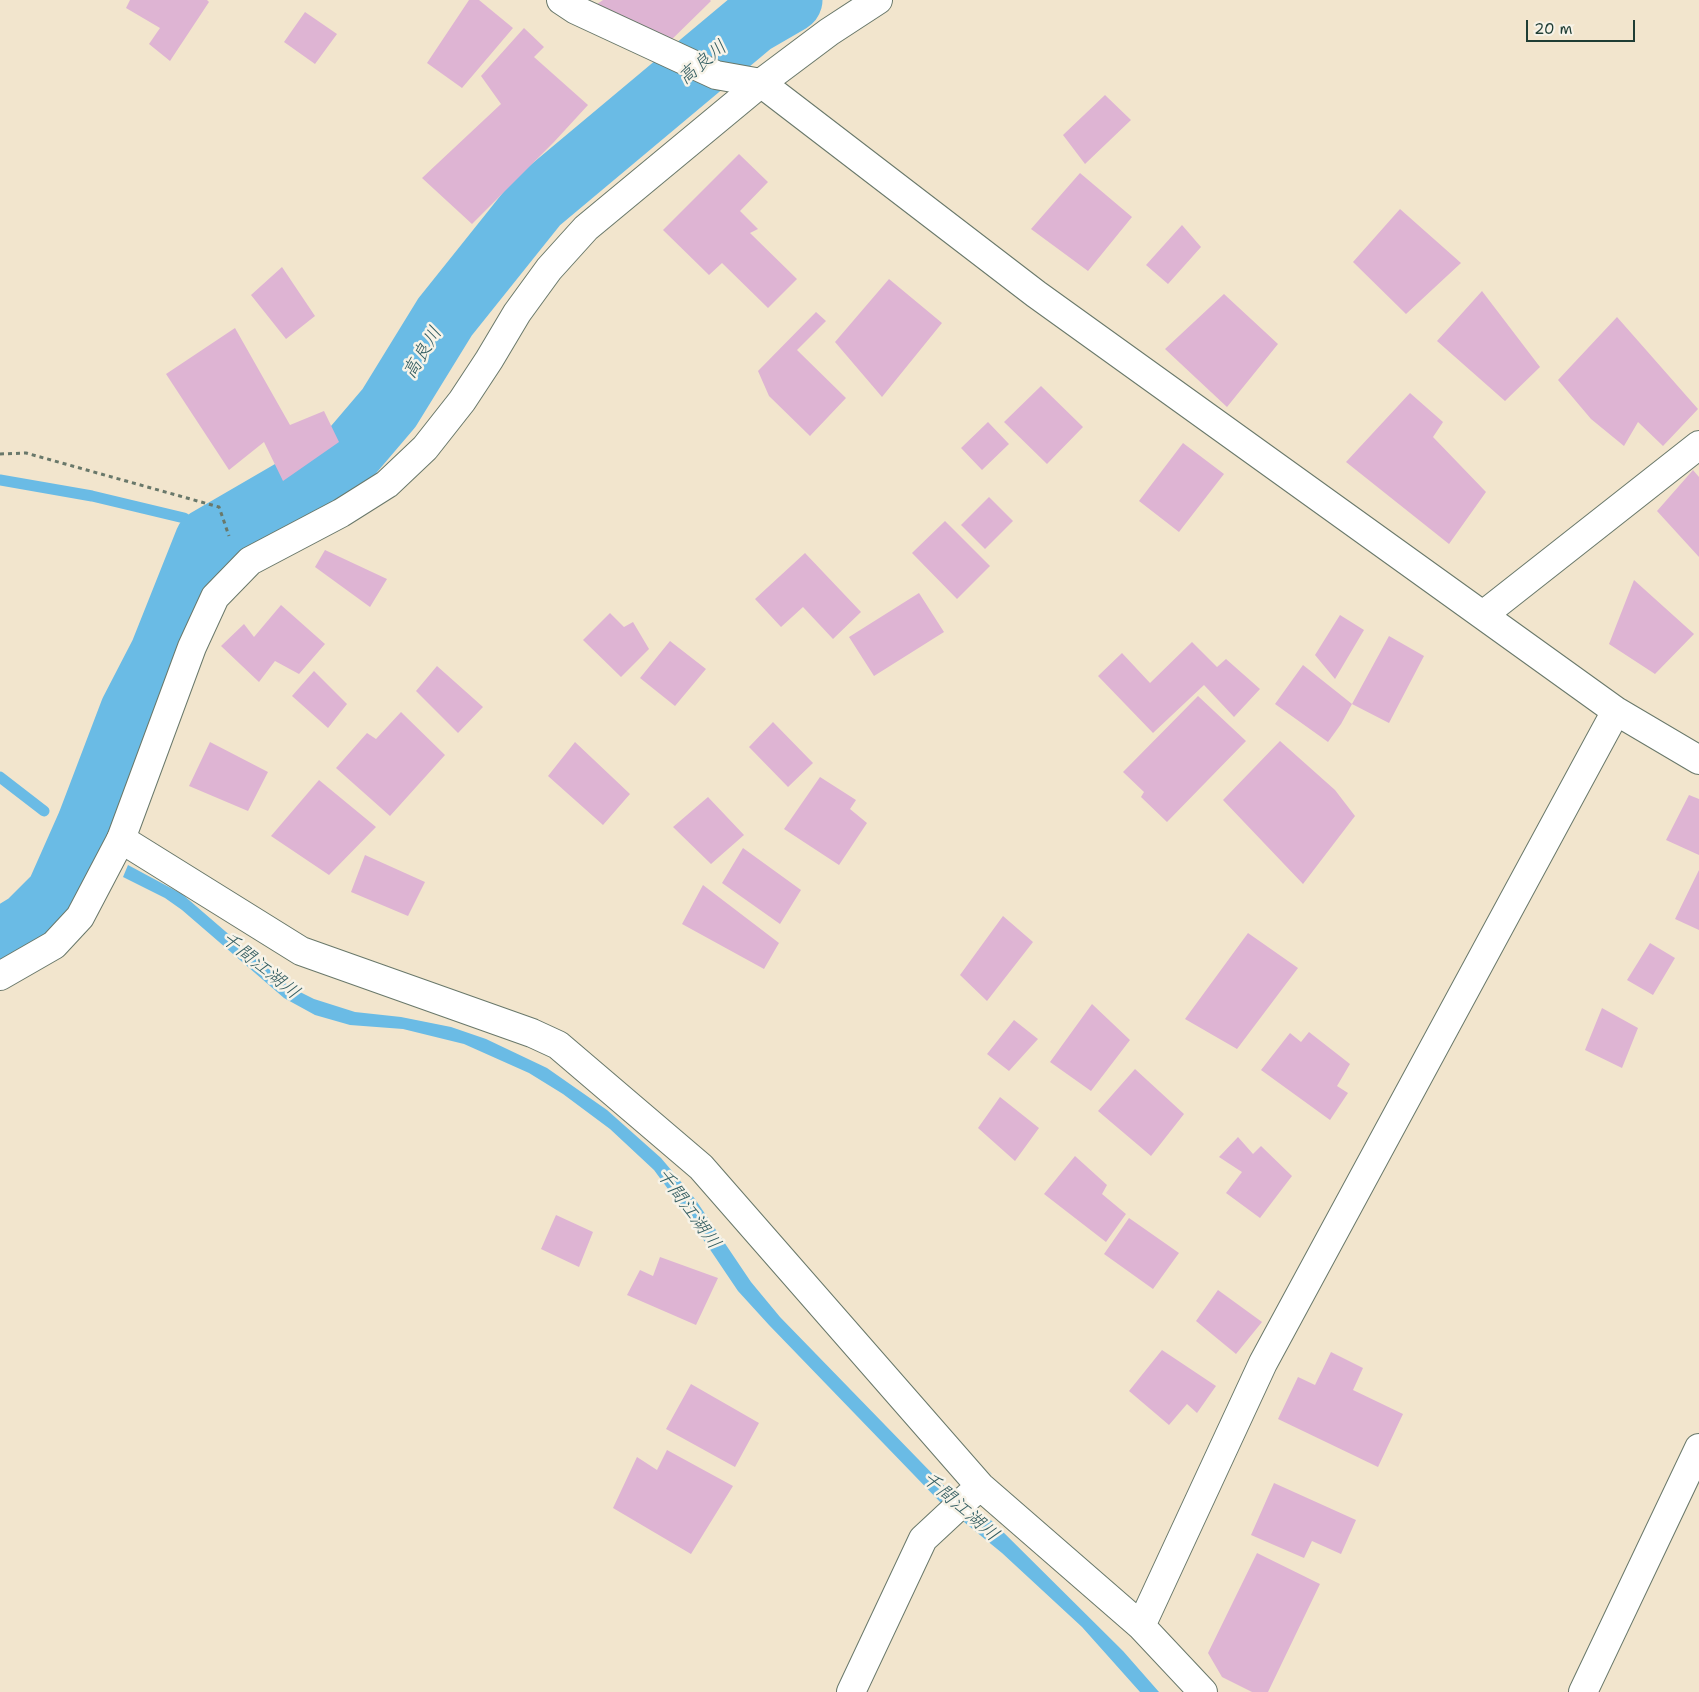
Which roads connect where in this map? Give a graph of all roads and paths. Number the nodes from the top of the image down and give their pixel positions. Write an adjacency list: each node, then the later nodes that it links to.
1 (561, 0): 3 (street)
2 (878, 0): 3 (street)
3 (761, 83): 6 (street); 7 (street)
4 (1699, 445): 7 (street)
5 (0, 454): 6 (path)
6 (250, 561): 10 (street)
7 (1482, 615): 8 (street)
8 (1616, 711): 9 (street); 14 (street)
9 (1699, 760)
10 (122, 839): 11 (street); 13 (street)
11 (0, 976)
12 (1699, 1448): 17 (street)
13 (980, 1486): 14 (street); 15 (street)
14 (1141, 1626): 16 (street)
15 (851, 1692)
16 (1203, 1692)
17 (1583, 1692)

